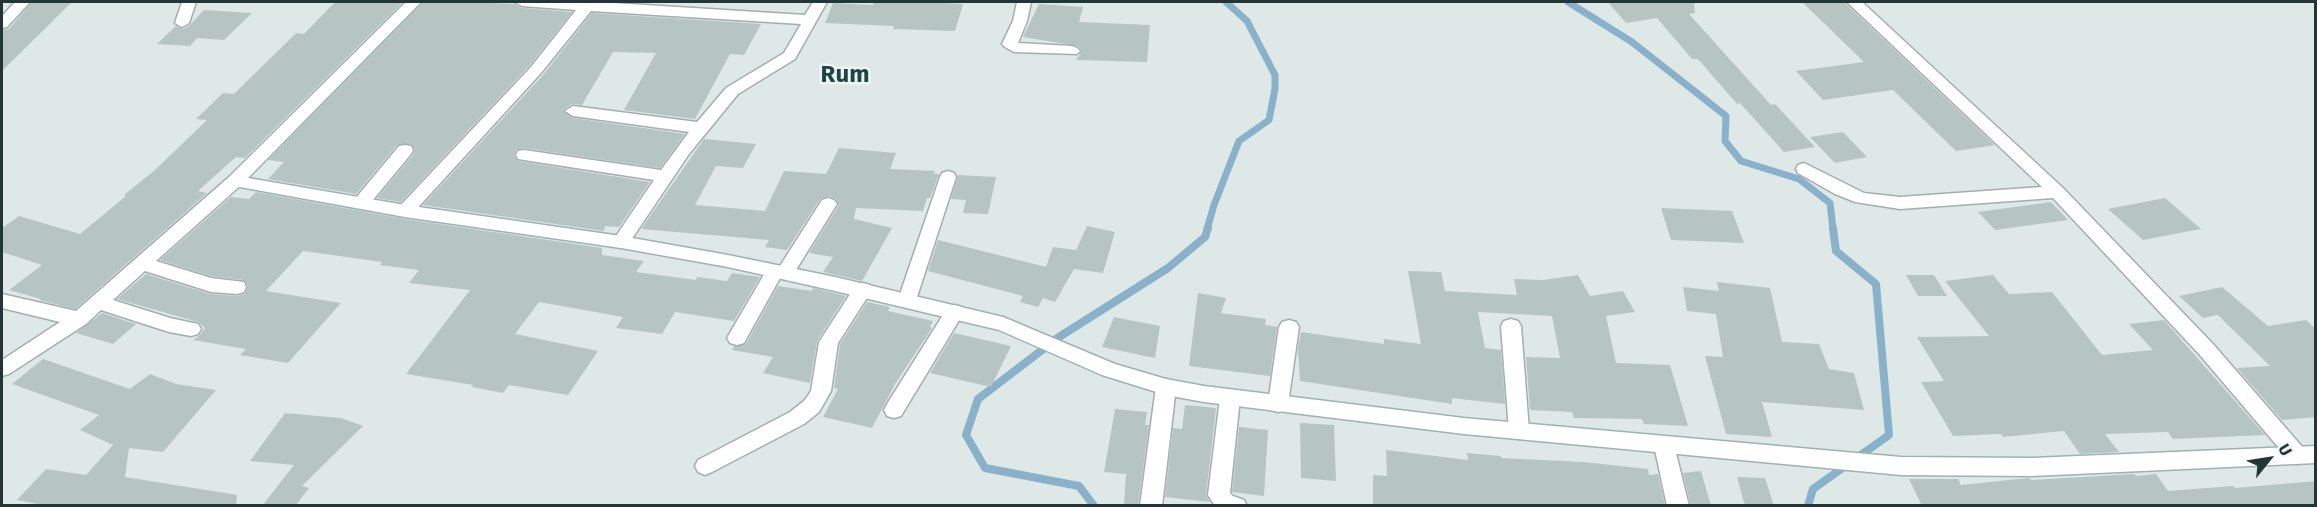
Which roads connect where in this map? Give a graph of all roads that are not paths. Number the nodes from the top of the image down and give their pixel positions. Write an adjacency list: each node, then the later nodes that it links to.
1 (23, 2): 11 (street)
2 (189, 2): 10 (street)
3 (414, 2): 20 (street)
4 (522, 2): 8 (street)
5 (820, 2): 9 (street)
6 (1024, 2): 12 (street)
7 (1854, 2): 21 (street)
8 (589, 3): 9 (street); 24 (street)
9 (811, 20): 14 (street)
10 (182, 22)
11 (2, 24)
12 (1072, 51)
13 (573, 111): 14 (street)
14 (701, 128): 18 (street)
15 (405, 150): 22 (street)
16 (524, 155): 18 (street)
17 (1804, 169): 21 (street)
18 (665, 176): 25 (street)
19 (948, 177): 30 (street)
20 (235, 181): 22 (street); 26 (street)
21 (2057, 192): 46 (street)
22 (361, 203): 24 (street)
23 (828, 204): 27 (street)
24 (405, 211): 25 (street)
25 (621, 242): 27 (street)
26 (142, 263): 28 (street); 32 (street)
27 (780, 272): 29 (street); 38 (street)
28 (237, 286)
29 (863, 290): 30 (street); 47 (street)
30 (907, 300): 33 (street)
31 (2, 301): 34 (street)
32 (98, 302): 34 (street); 37 (street)
33 (956, 312): 40 (street); 43 (street)
34 (79, 319): 39 (street)
35 (1511, 326): 44 (street)
36 (1289, 327): 42 (street)
37 (191, 329)
38 (737, 338)
39 (2, 369)
40 (1166, 387): 41 (street); 48 (street)
41 (1230, 398): 42 (street); 49 (street)
42 (1278, 404): 44 (street)
43 (894, 411)
44 (1519, 432): 45 (street)
45 (1664, 445): 46 (street); 50 (street)
46 (2306, 454)
47 (705, 466)
48 (1151, 506)
49 (1236, 506)
50 (1678, 506)

